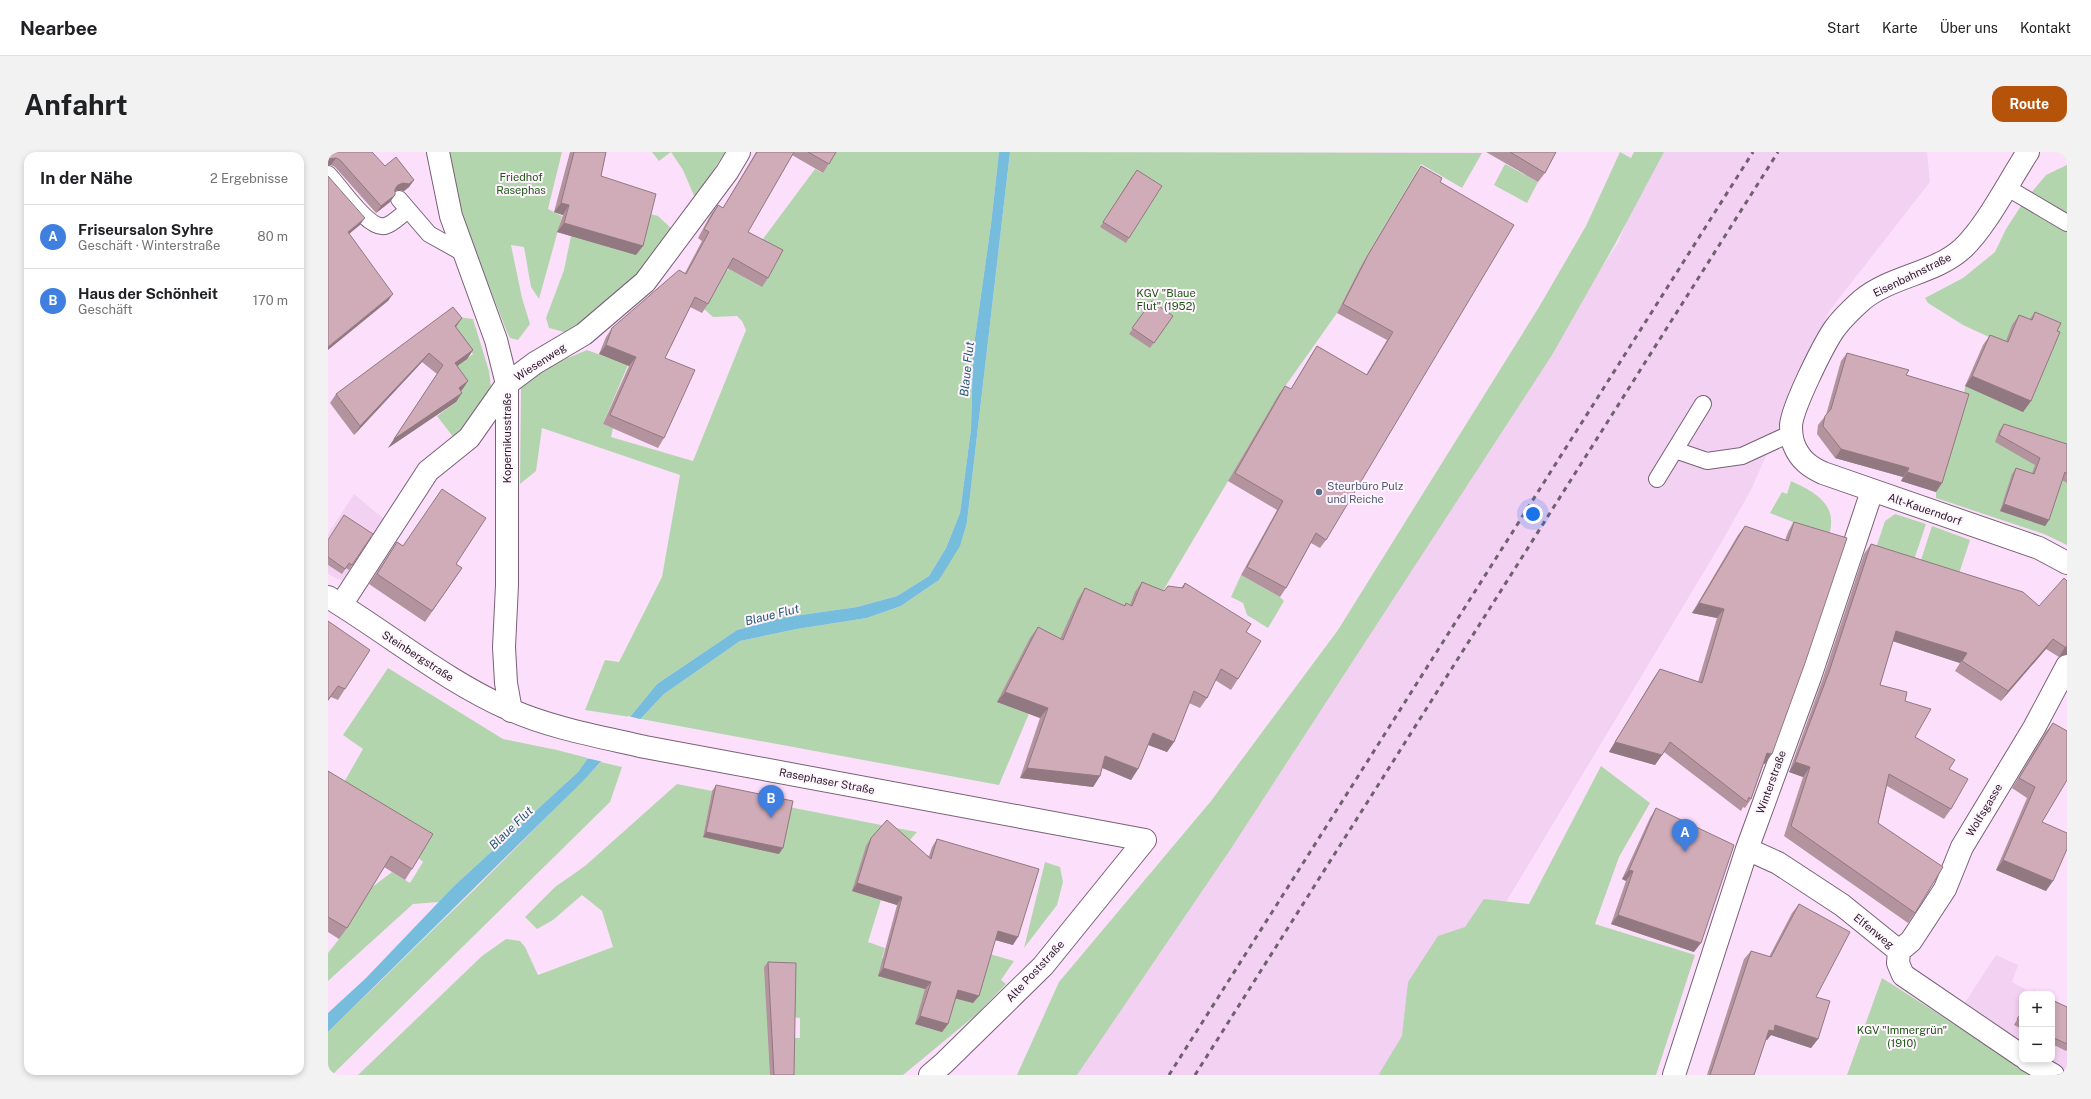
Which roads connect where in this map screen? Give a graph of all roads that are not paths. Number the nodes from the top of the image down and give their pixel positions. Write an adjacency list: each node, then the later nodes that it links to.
1 (438, 152): 7 (street, Kopernikusstraße)
2 (739, 152): 8 (street, Wiesenweg)
3 (2028, 152): 5 (street, Eisenbahnstraße)
4 (328, 174): 7 (lane)
5 (2006, 187): 6 (lane); 10 (street, Eisenbahnstraße)
6 (2067, 223)
7 (465, 254): 8 (street, Kopernikusstraße)
8 (507, 384): 15 (street, Wiesenweg); 17 (street, Kopernikusstraße)
9 (1702, 404): 11 (lane)
10 (1793, 439): 11 (lane); 13 (street, Alt-Kauerndorf)
11 (1675, 450): 12 (lane)
12 (1658, 479)
13 (1872, 491): 14 (street, Alt-Kauerndorf); 19 (street, Winterstraße)
14 (2067, 563)
15 (335, 601): 17 (street, Steinbergstraße)
16 (2067, 666): 20 (street, Wolfsgasse)
17 (511, 711): 18 (street, Rasephaser Straße)
18 (1145, 840): 23 (street, Alte Poststraße)
19 (1747, 849): 20 (street, Elfenweg); 24 (street, Winterstraße)
20 (1899, 951): 21 (street, Elfenweg)
21 (2019, 1054)
22 (2032, 1063): 25 (street)
23 (930, 1075)
24 (1674, 1075)
25 (2052, 1075)

